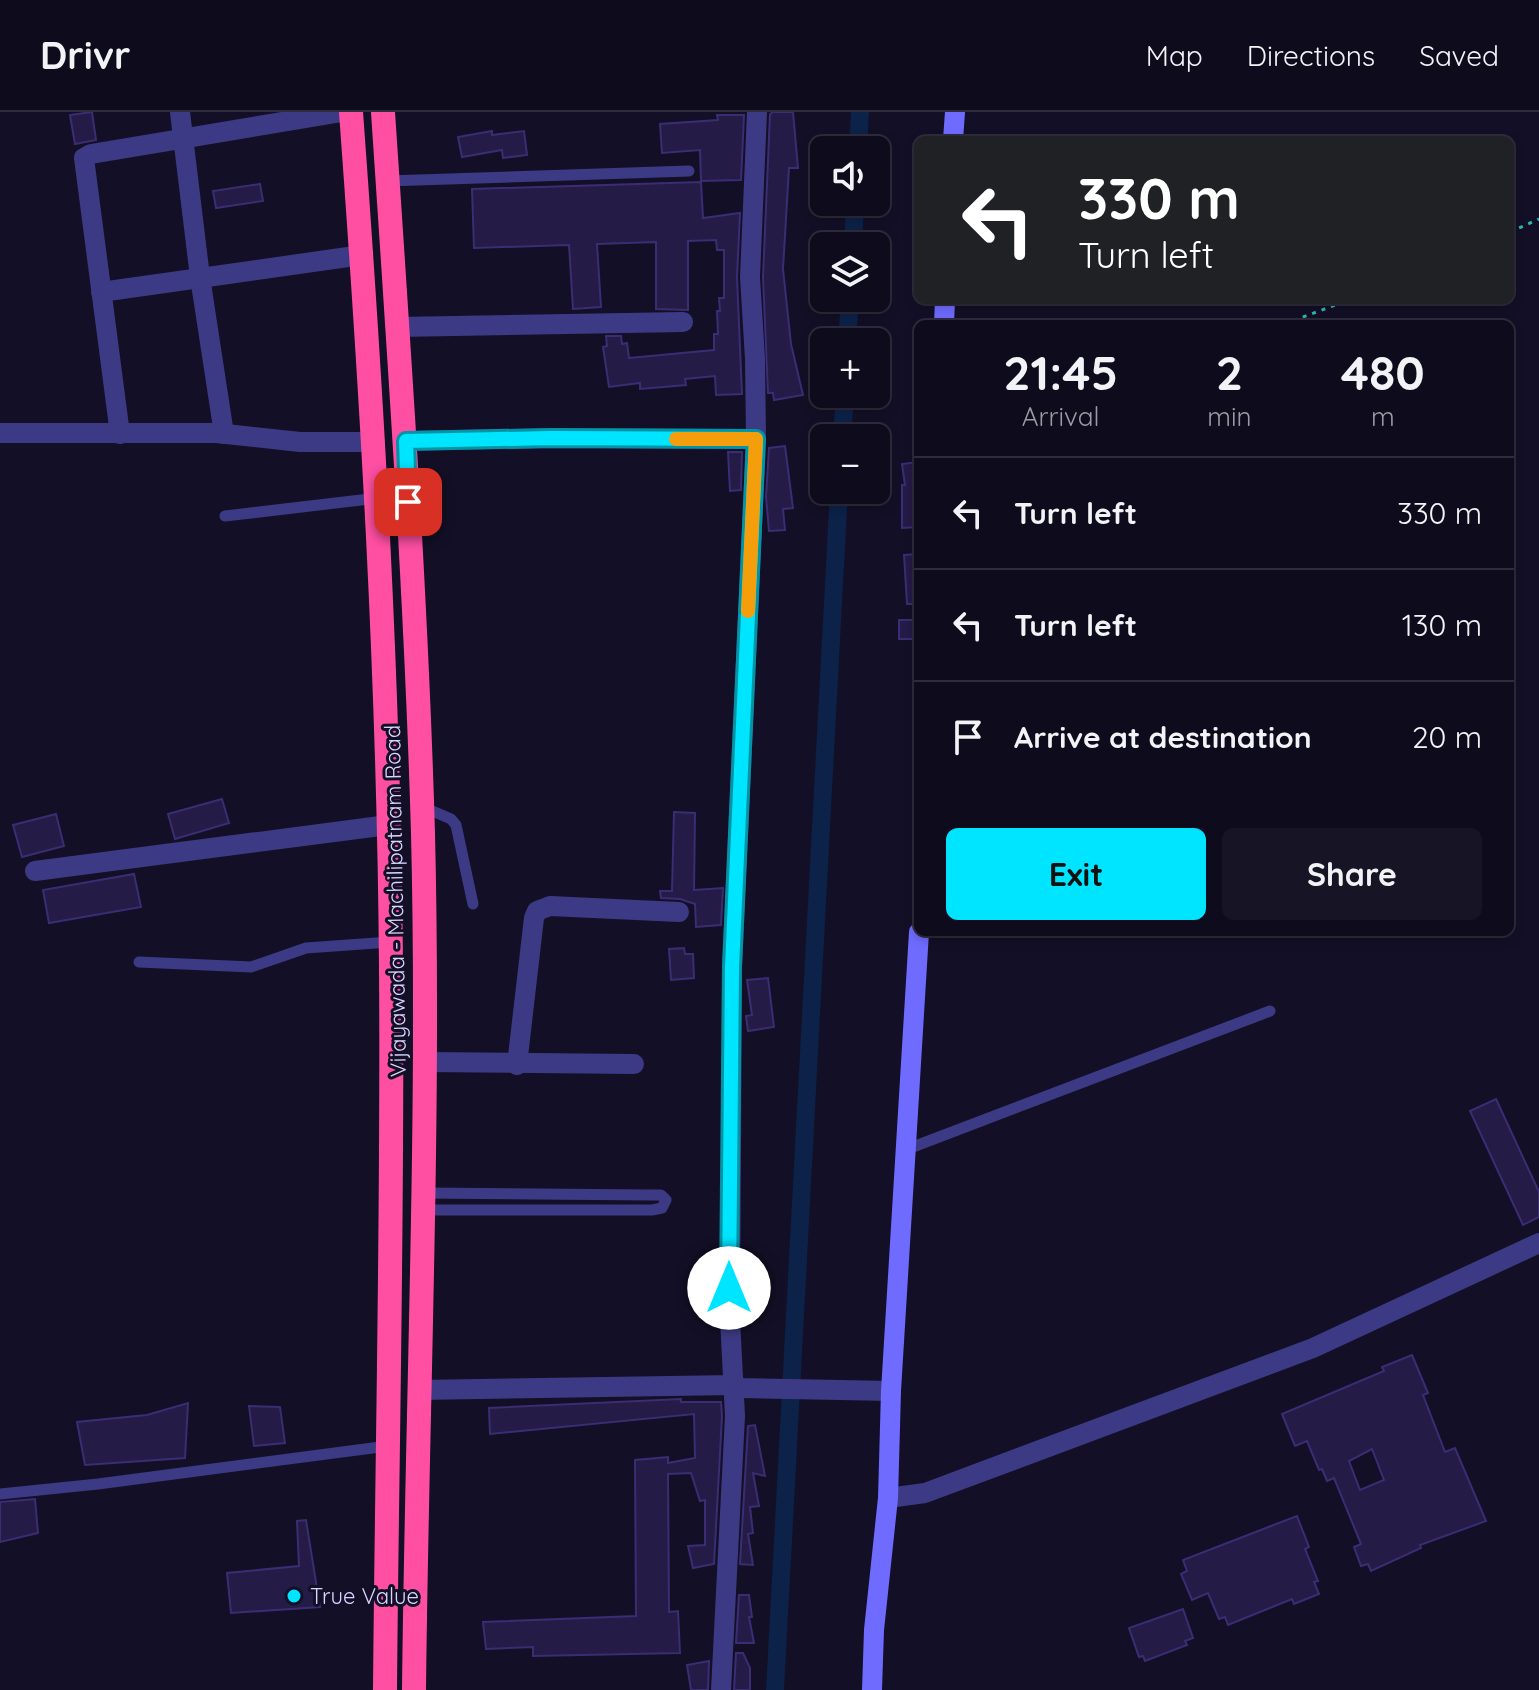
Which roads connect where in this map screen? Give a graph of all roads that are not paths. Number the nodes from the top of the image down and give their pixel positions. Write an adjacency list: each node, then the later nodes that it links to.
1 (180, 112): 8 (street)
2 (342, 112): 8 (street)
3 (351, 112): 11 (highway, Vijayawada - Machilipatnam Road)
4 (383, 112): 10 (highway, Vijayawada - Machilipatnam Road)
5 (757, 112): 19 (street)
6 (955, 112): 7 (street)
7 (953, 136)
8 (183, 138): 12 (street); 13 (street)
9 (689, 171): 10 (lane)
10 (387, 181): 15 (highway, Vijayawada - Machilipatnam Road)
11 (362, 255): 12 (street); 21 (highway, Vijayawada - Machilipatnam Road)
12 (200, 277): 13 (street); 18 (street)
13 (101, 292): 17 (street)
14 (683, 322): 15 (street)
15 (398, 327): 20 (highway, Vijayawada - Machilipatnam Road)
16 (0, 433): 17 (street)
17 (120, 434): 18 (street)
18 (224, 434): 21 (street)
19 (756, 439): 20 (street); 39 (street)
20 (406, 441): 24 (highway, Vijayawada - Machilipatnam Road)
21 (375, 442): 22 (highway, Vijayawada - Machilipatnam Road)
22 (378, 498): 23 (lane); 25 (highway, Vijayawada - Machilipatnam Road)
23 (225, 516)
24 (421, 806): 27 (lane); 33 (highway, Vijayawada - Machilipatnam Road)
25 (388, 825): 26 (street); 30 (highway, Vijayawada - Machilipatnam Road)
26 (35, 871)
27 (473, 904)
28 (679, 912): 35 (street)
29 (919, 936): 36 (street)
30 (390, 942): 31 (lane); 42 (highway, Vijayawada - Machilipatnam Road)
31 (139, 962)
32 (1270, 1011): 36 (lane)
33 (424, 1062): 35 (street); 37 (highway, Vijayawada - Machilipatnam Road)
34 (634, 1064): 35 (street)
35 (517, 1065)
36 (905, 1150): 41 (street)
37 (423, 1202): 37 (lane); 40 (highway, Vijayawada - Machilipatnam Road)
38 (1539, 1243): 44 (street)
39 (738, 1387): 40 (street); 41 (street); 47 (street)
40 (418, 1390): 46 (highway, Vijayawada - Machilipatnam Road)
41 (891, 1391): 44 (street)
42 (388, 1446): 43 (lane); 45 (highway, Vijayawada - Machilipatnam Road)
43 (0, 1494)
44 (888, 1498): 48 (street)
45 (385, 1690)
46 (414, 1690)
47 (721, 1690)
48 (872, 1690)

